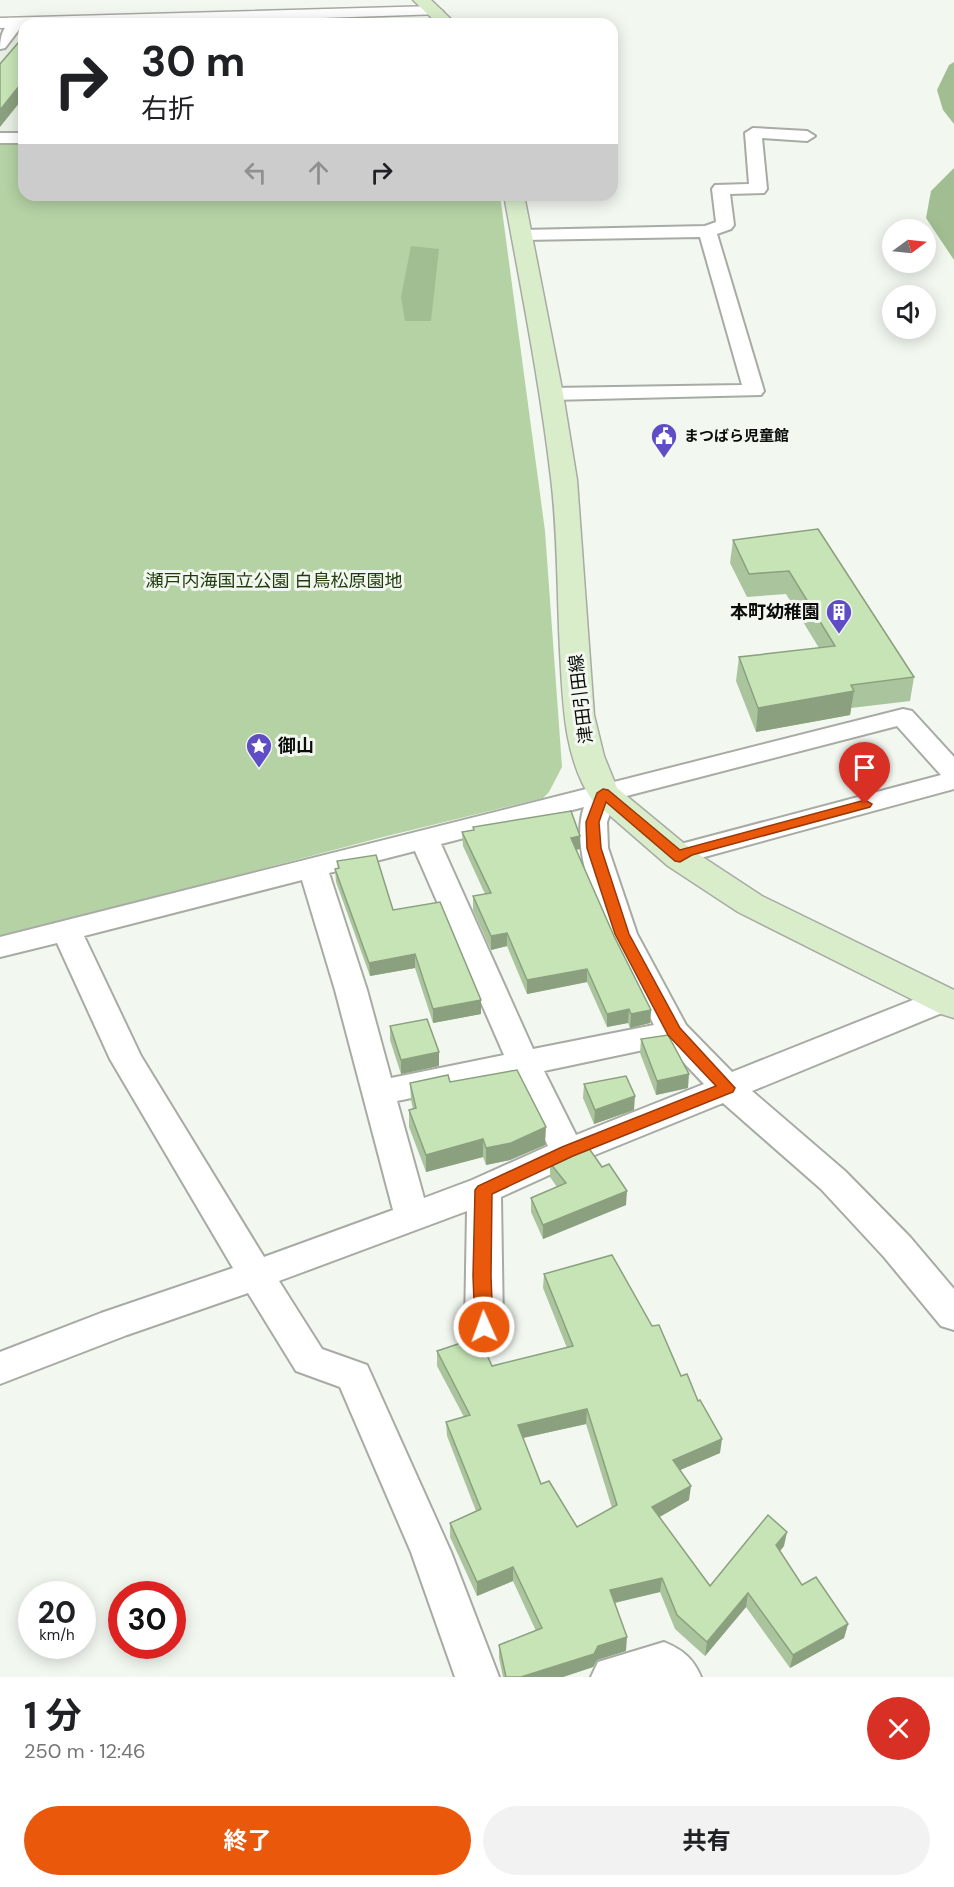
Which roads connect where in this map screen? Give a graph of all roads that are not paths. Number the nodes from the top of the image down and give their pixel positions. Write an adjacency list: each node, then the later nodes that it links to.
1 (421, 0): 2 (main road)
2 (435, 11): 3 (street); 4 (main road)
3 (186, 18)
4 (442, 18)
5 (8, 23): 6 (street)
6 (0, 45)
7 (807, 136): 11 (street)
8 (0, 138): 9 (street)
9 (18, 138)
10 (515, 201): 12 (main road, 津田引田線)
11 (707, 231): 12 (street); 13 (street)
12 (523, 235): 13 (main road, 津田引田線)
13 (551, 394): 16 (main road, 津田引田線)
14 (954, 773): 16 (street)
15 (954, 780): 18 (street)
16 (603, 793): 17 (street); 18 (main road, 津田引田線); 23 (street)
17 (424, 839): 19 (street); 24 (street)
18 (680, 858): 22 (main road, 津田引田線)
19 (313, 867): 20 (street); 26 (street)
20 (67, 931): 21 (street); 30 (street)
21 (0, 948)
22 (949, 1002): 25 (street)
23 (674, 1032): 24 (street); 25 (street)
24 (524, 1064): 26 (street); 27 (street)
25 (727, 1088): 27 (street); 31 (street)
26 (377, 1093): 29 (street)
27 (568, 1152): 28 (street)
28 (484, 1190): 29 (street); 32 (street)
29 (412, 1217): 30 (street)
30 (256, 1275): 33 (street); 34 (street)
31 (954, 1315)
32 (484, 1327)
33 (0, 1368)
34 (477, 1677)
35 (613, 1677): 36 (street)
36 (679, 1677)

